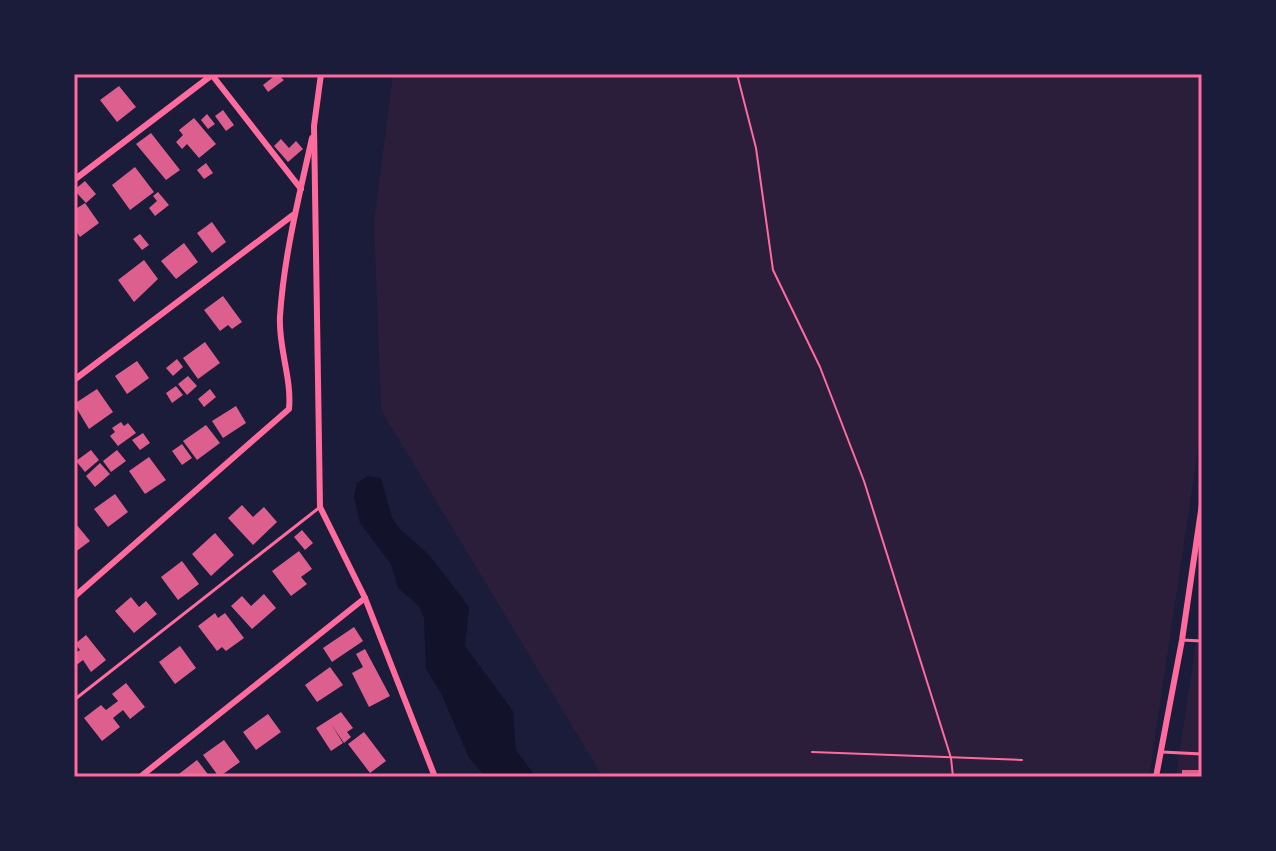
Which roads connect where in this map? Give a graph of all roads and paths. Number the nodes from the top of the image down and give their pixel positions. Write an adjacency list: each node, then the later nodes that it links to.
1 (321, 74): 4 (street)
2 (737, 74): 20 (path)
3 (212, 75): 5 (street); 6 (street)
4 (314, 126): 6 (street); 10 (street)
5 (74, 180)
6 (301, 189): 7 (street)
7 (293, 215): 8 (street); 12 (street)
8 (74, 380)
9 (1202, 504): 11 (street)
10 (320, 507): 13 (street); 16 (lane)
11 (1200, 525): 14 (street)
12 (74, 597)
13 (365, 598): 22 (street); 23 (street)
14 (1182, 640): 15 (lane); 18 (street)
15 (1202, 641)
16 (74, 700)
17 (812, 752): 20 (path)
18 (1160, 752): 19 (lane); 25 (street)
19 (1202, 754)
20 (951, 758): 21 (path); 24 (path)
21 (1022, 760)
22 (140, 777)
23 (435, 777)
24 (953, 777)
25 (1156, 777)

